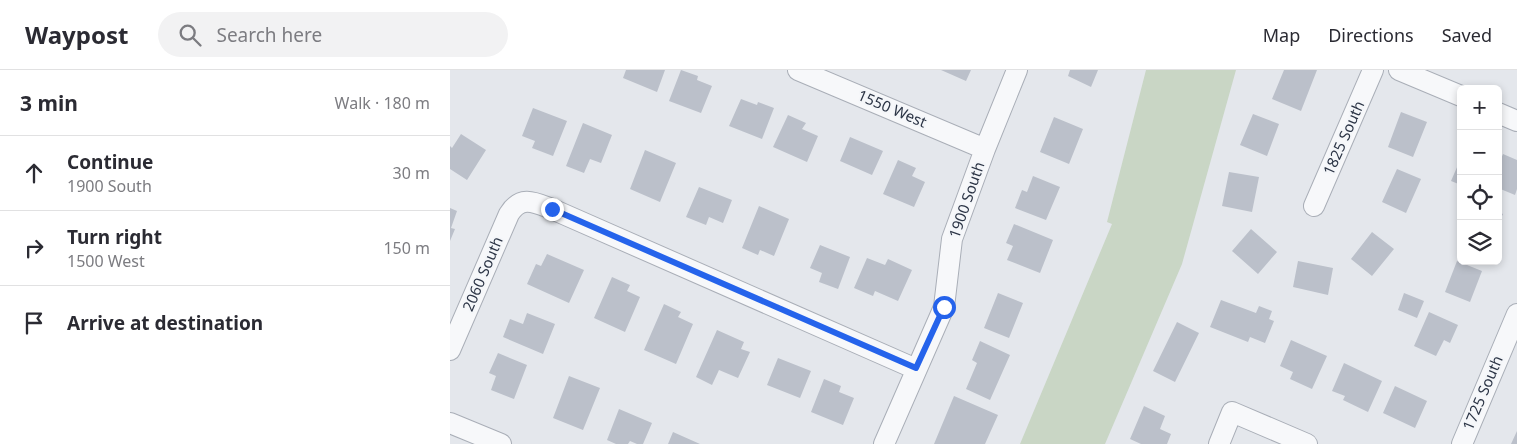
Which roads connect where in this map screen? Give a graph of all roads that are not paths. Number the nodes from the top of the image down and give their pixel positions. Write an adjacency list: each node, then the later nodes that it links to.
1 (798, 70): 8 (street, 1550 West)
2 (1017, 70): 8 (street, 1900 South)
3 (1373, 70): 9 (street, 1825 South)
4 (1399, 70): 5 (street)
5 (1457, 94)
6 (1502, 115): 7 (street)
7 (1517, 121)
8 (985, 149): 12 (street, 1900 South)
9 (1314, 206)
10 (1517, 314): 18 (street, 1725 South)
11 (450, 350): 12 (street, 2060 South)
12 (916, 368): 15 (street, 1900 South)
13 (450, 423): 14 (street)
14 (500, 444)
15 (884, 444)
16 (1218, 444): 17 (street)
17 (1307, 444)
18 (1462, 444)

